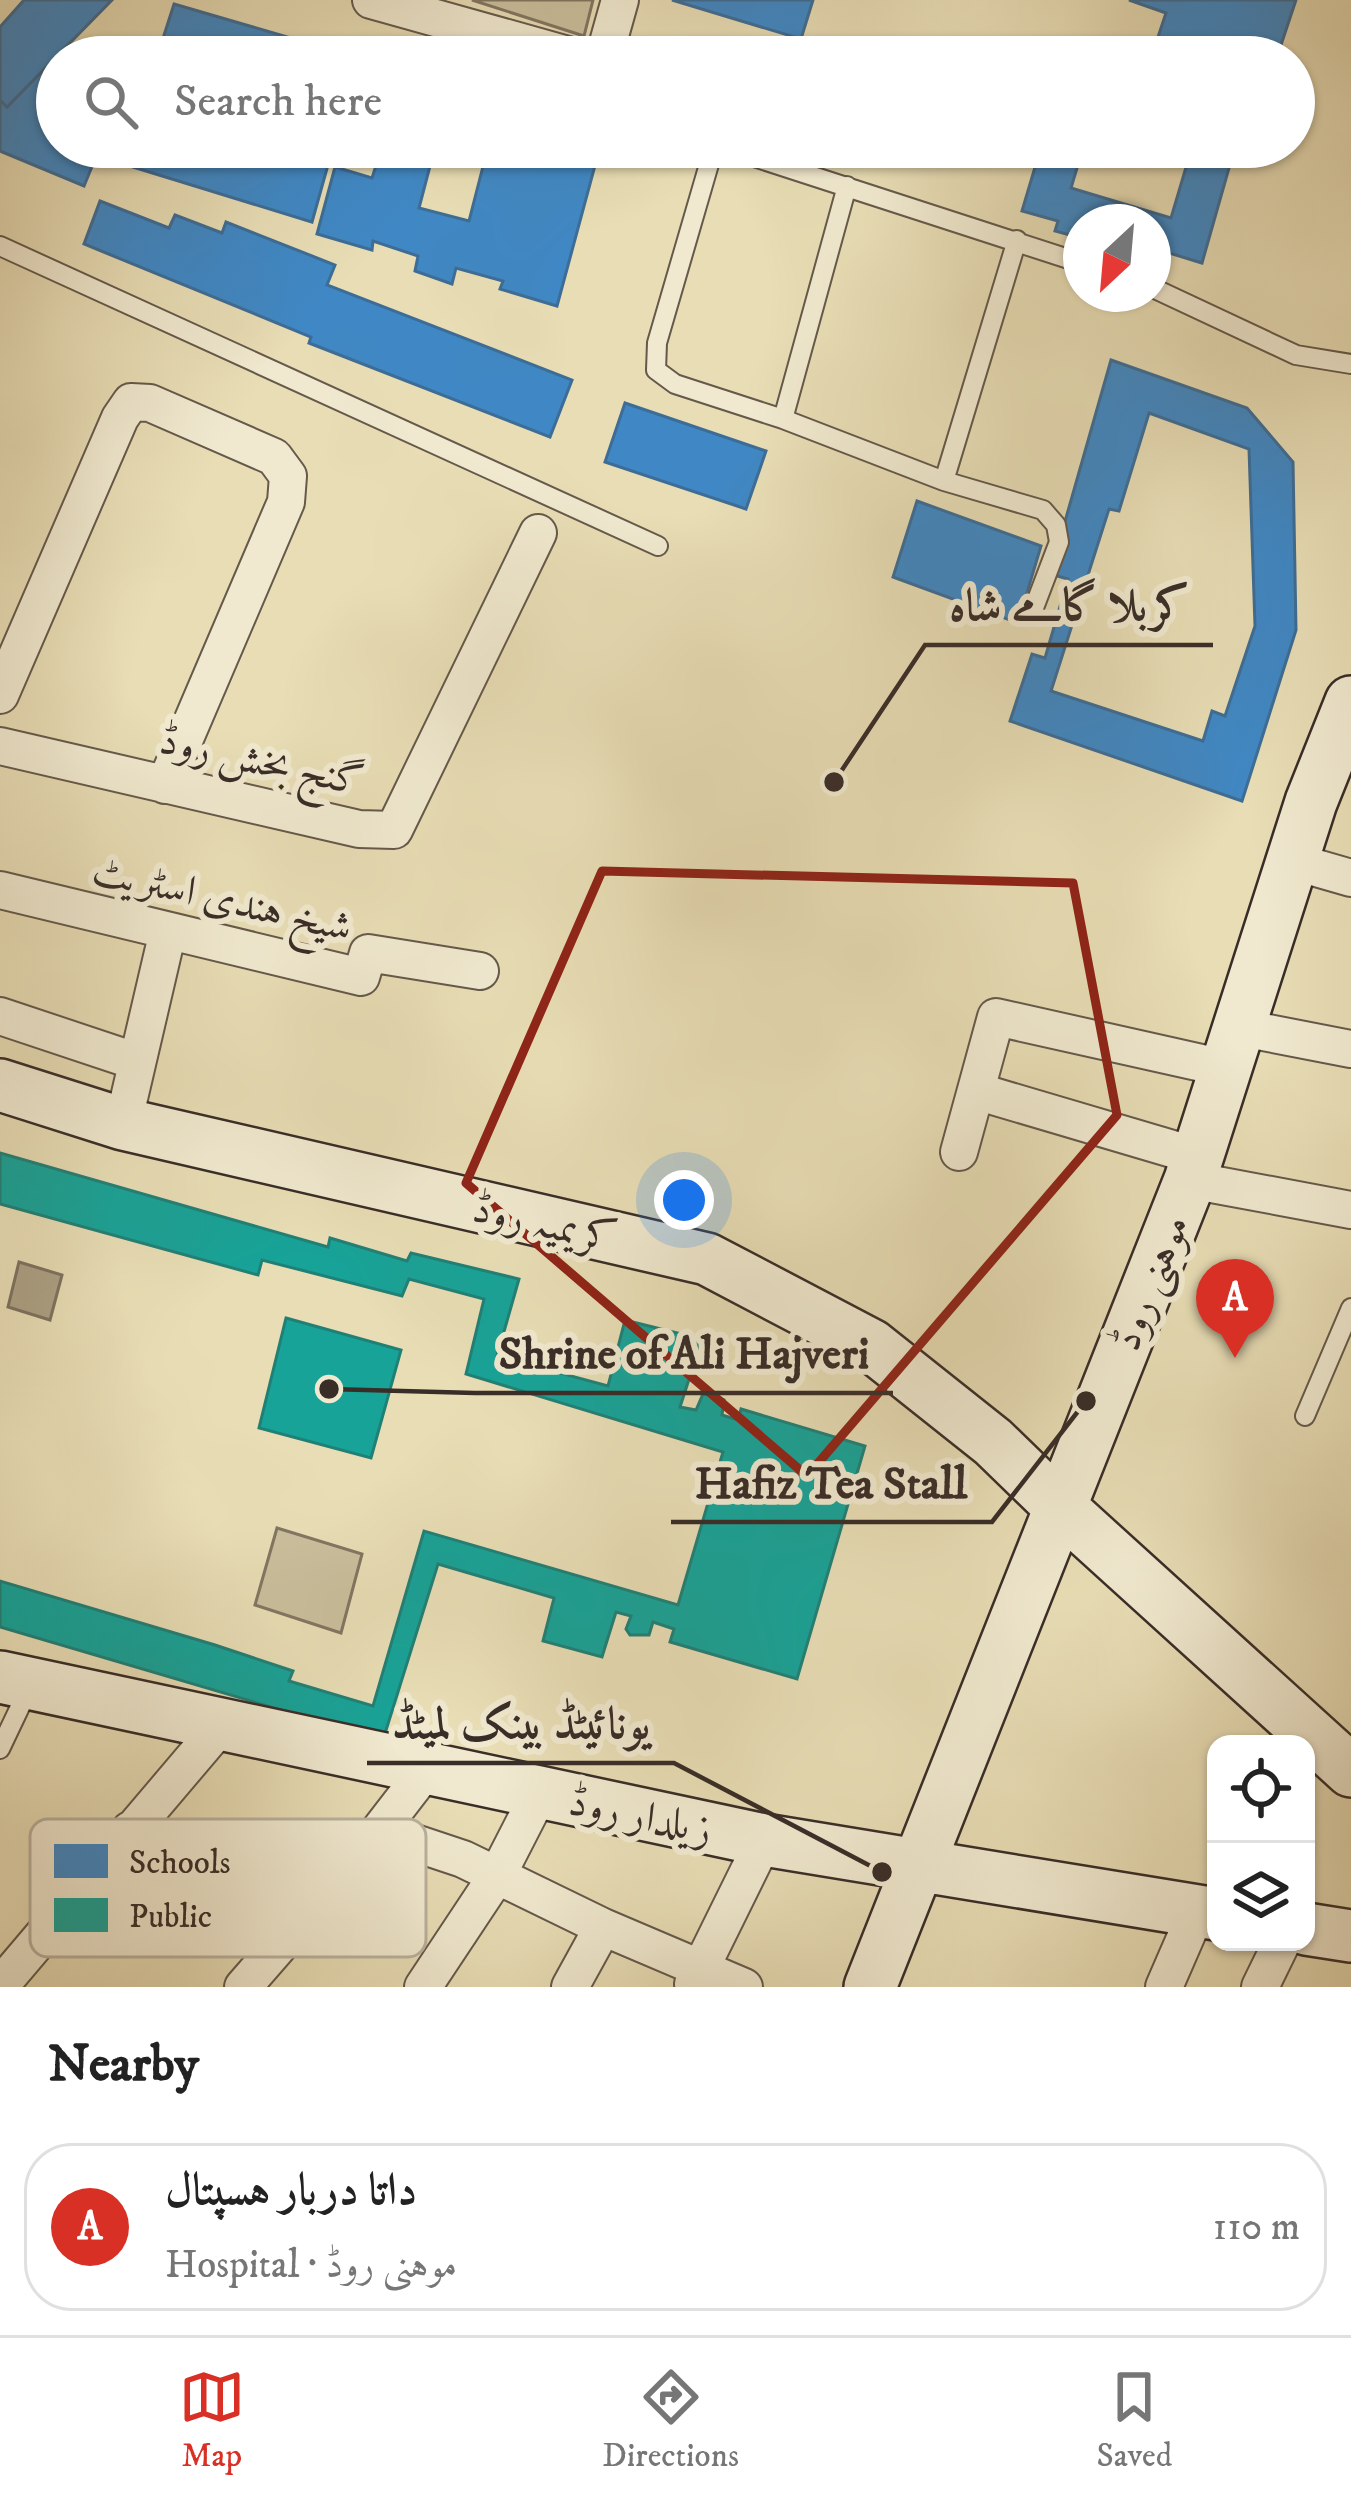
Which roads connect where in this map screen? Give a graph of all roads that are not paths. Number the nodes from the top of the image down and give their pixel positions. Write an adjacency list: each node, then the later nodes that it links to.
1 (371, 0): 3 (street)
2 (620, 0): 4 (street)
3 (500, 36)
4 (610, 36)
5 (711, 168): 13 (lane)
6 (787, 168): 7 (lane)
7 (847, 186): 8 (lane); 13 (lane)
8 (1017, 240): 10 (lane); 14 (lane)
9 (0, 246): 16 (lane)
10 (1063, 257)
11 (1171, 296): 12 (lane)
12 (1351, 364)
13 (783, 419): 14 (lane)
14 (944, 481): 17 (lane)
15 (538, 533): 21 (street, گنج بخش روڈ)
16 (658, 546)
17 (1032, 614)
18 (0, 695): 21 (street)
19 (1351, 702): 22 (main road, موہنی روڈ)
20 (0, 746): 21 (street, گنج بخش روڈ)
21 (165, 784)
22 (1292, 860): 23 (street); 28 (main road, موہنی روڈ)
23 (1351, 878)
24 (0, 890): 25 (street, شیخ ہندی اسٹریٹ)
25 (168, 931): 26 (street, شیخ ہندی اسٹریٹ); 30 (street)
26 (480, 971)
27 (0, 1016): 30 (street)
28 (1230, 1048): 29 (street); 32 (street); 35 (main road, موہنی روڈ)
29 (1351, 1049)
30 (135, 1060): 33 (street)
31 (0, 1085): 33 (main road, کریمیہ روڈ)
32 (976, 1091): 34 (street); 35 (street)
33 (123, 1124): 39 (main road, کریمیہ روڈ)
34 (959, 1152)
35 (1193, 1168): 36 (street); 39 (main road, موہنی روڈ)
36 (1351, 1210)
37 (1351, 1308): 38 (lane)
38 (1305, 1416)
39 (1060, 1507): 44 (main road, کریمیہ روڈ); 50 (main road, موہنی روڈ)
40 (16, 1680): 41 (main road, زیلدار روڈ); 42 (lane)
41 (224, 1722): 43 (main road, زیلدار روڈ); 46 (street)
42 (0, 1749)
43 (426, 1770): 45 (main road, زیلدار روڈ); 47 (street)
44 (1351, 1771)
45 (540, 1792): 48 (main road, زیلدار روڈ); 51 (street)
46 (140, 1819)
47 (388, 1819)
48 (764, 1840): 50 (main road, زیلدار روڈ); 59 (street)
49 (426, 1848): 51 (street)
50 (918, 1864): 52 (main road, زیلدار روڈ); 63 (main road, موہنی روڈ)
51 (498, 1874): 53 (street); 60 (street)
52 (1207, 1912): 64 (street)
53 (603, 1927): 59 (street); 61 (street)
54 (1315, 1930): 55 (main road)
55 (1351, 1936)
56 (30, 1940): 58 (street)
57 (1278, 1951): 65 (street)
58 (8, 1964)
59 (697, 1977): 62 (street)
60 (423, 1987)
61 (570, 1987)
62 (744, 1987)
63 (870, 1987)
64 (1164, 1987)
65 (1260, 1987)

